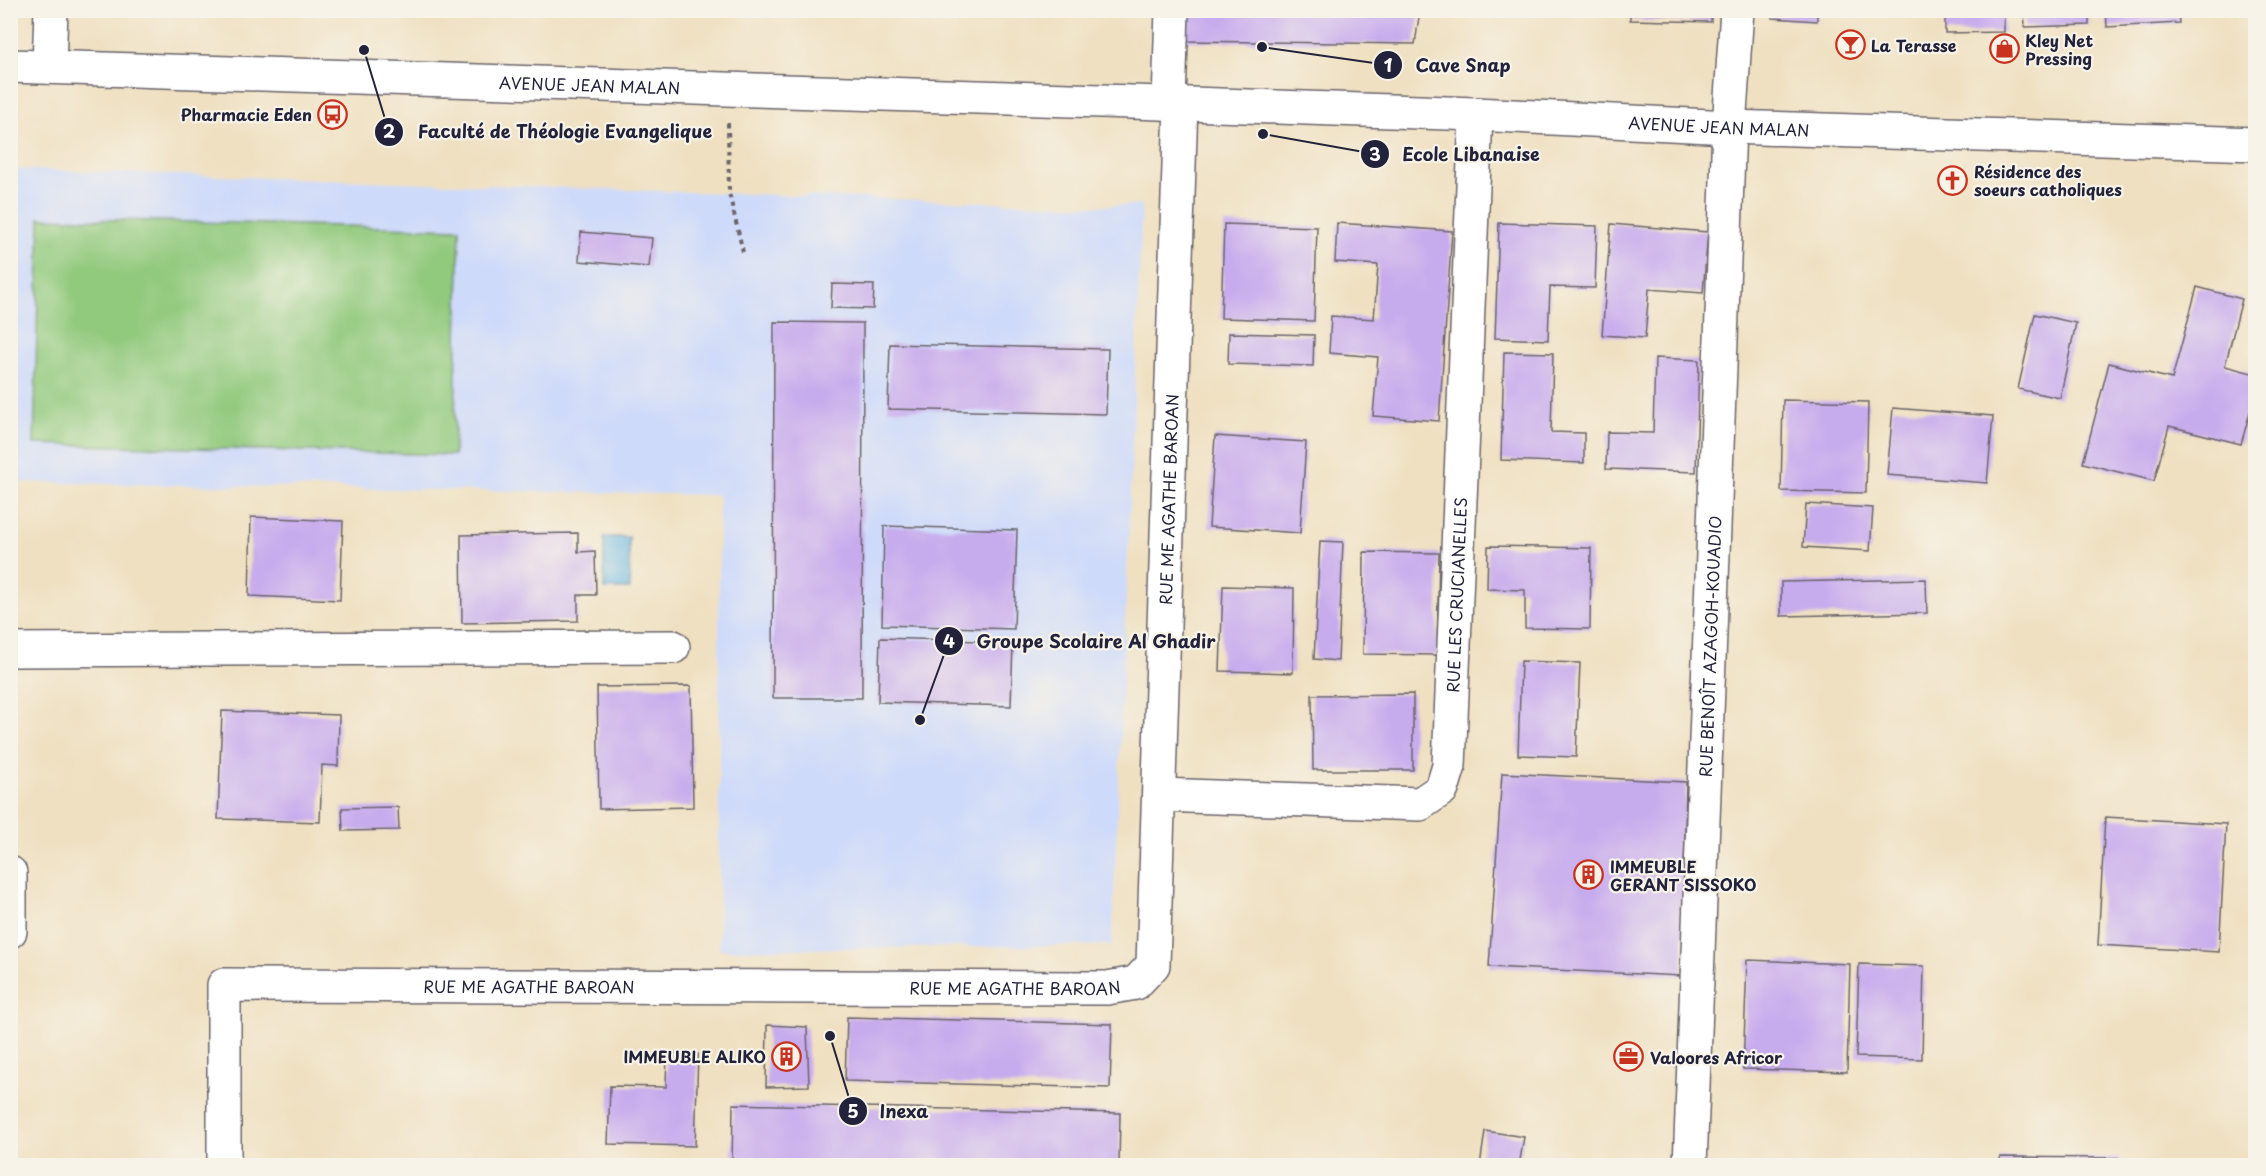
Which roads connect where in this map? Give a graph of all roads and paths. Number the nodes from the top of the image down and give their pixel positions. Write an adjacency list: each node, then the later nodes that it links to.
1 (51, 10): 5 (street)
2 (1172, 10): 6 (street, RUE ME AGATHE BAROAN)
3 (1737, 10): 8 (street, RUE BENOÎT AZAGOH-KOUADIO)
4 (10, 66): 5 (street, AVENUE JEAN MALAN)
5 (49, 67): 6 (street, AVENUE JEAN MALAN)
6 (1175, 103): 7 (street, AVENUE JEAN MALAN); 14 (street, RUE ME AGATHE BAROAN)
7 (1476, 114): 8 (street, AVENUE JEAN MALAN); 14 (street, RUE LES CRUCIANELLES)
8 (1729, 127): 9 (street, AVENUE JEAN MALAN); 18 (street, RUE BENOÎT AZAGOH-KOUADIO)
9 (2256, 144)
10 (728, 149): 11 (path)
11 (744, 256)
12 (673, 647): 13 (street)
13 (10, 650)
14 (1159, 795): 17 (street, RUE ME AGATHE BAROAN)
15 (10, 873): 16 (street)
16 (10, 931)
17 (224, 1166)
18 (1689, 1166)

